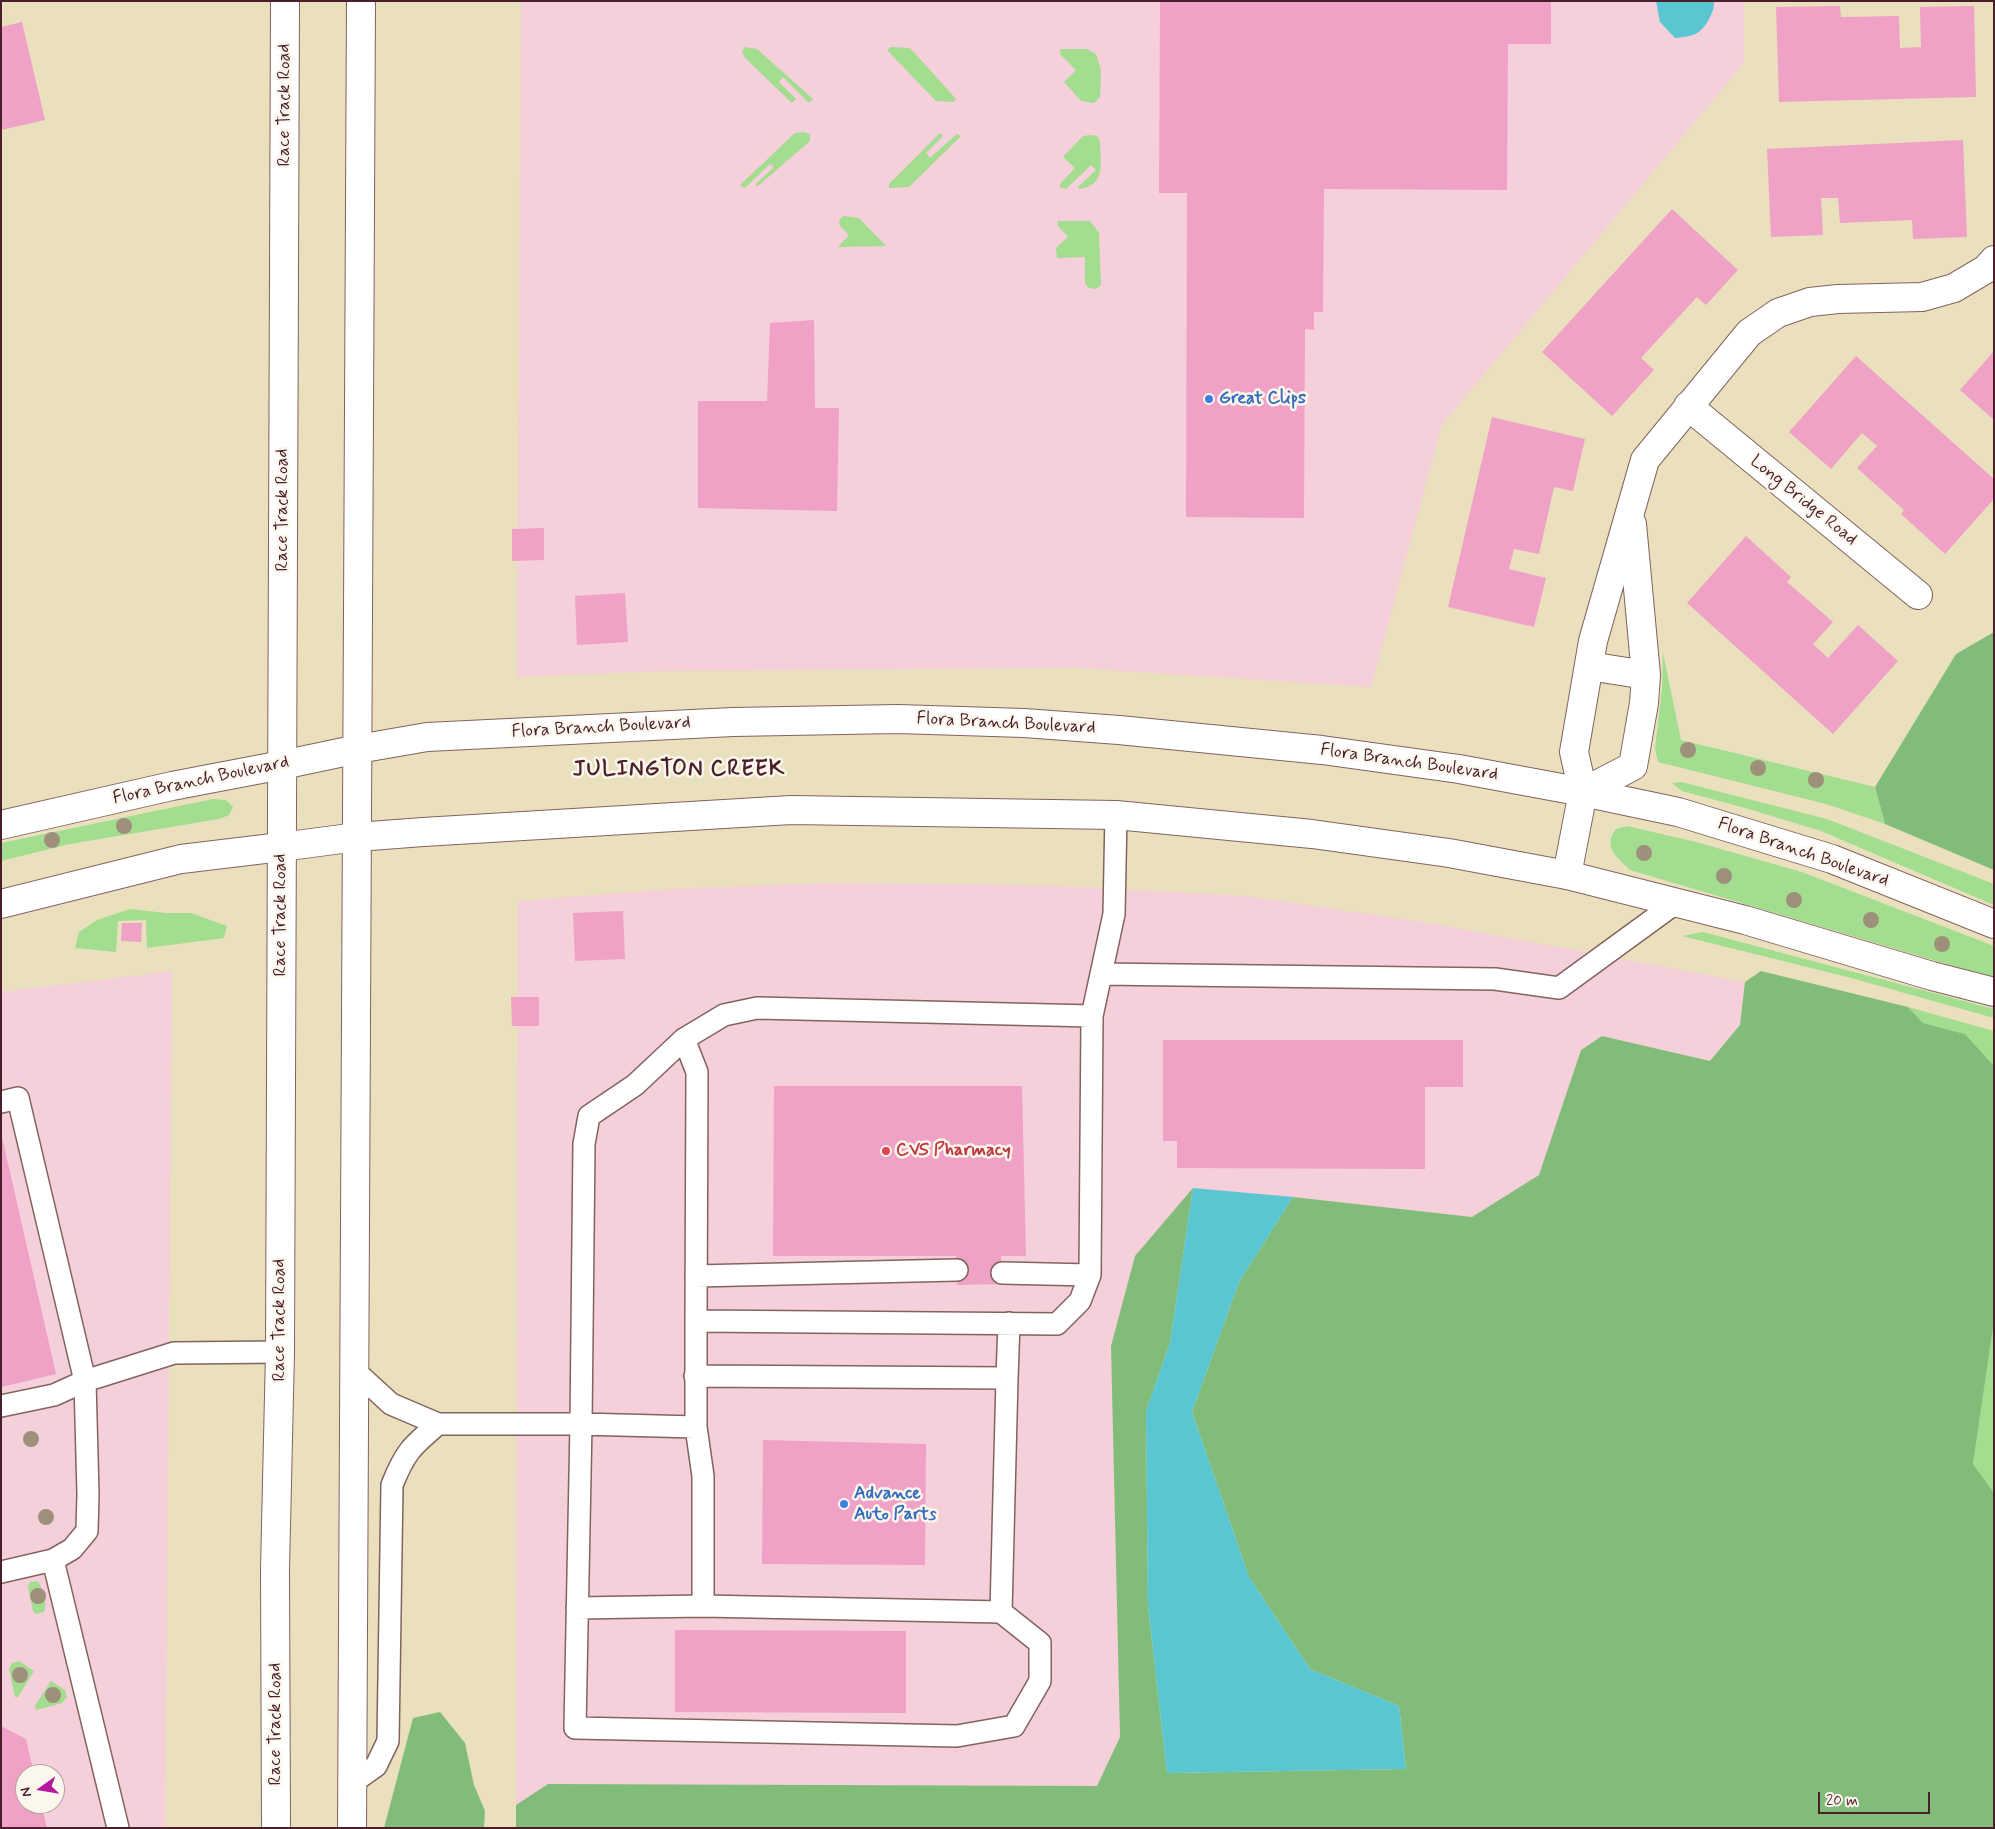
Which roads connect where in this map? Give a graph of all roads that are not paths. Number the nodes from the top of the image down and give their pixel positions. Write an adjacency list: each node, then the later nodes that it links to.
1 (285, 1): 10 (street, Race Track Road)
2 (361, 1): 9 (street)
3 (1994, 260): 4 (street)
4 (1688, 406): 5 (street); 6 (street, Long Bridge Road)
5 (1630, 508): 7 (street); 8 (street)
6 (1918, 595)
7 (1589, 666): 8 (street); 11 (street)
8 (1646, 675): 11 (street)
9 (358, 749): 10 (street, Flora Branch Boulevard); 11 (street, Flora Branch Boulevard); 14 (street)
10 (282, 765): 13 (street, Flora Branch Boulevard); 15 (street, Race Track Road)
11 (1583, 792): 16 (street); 19 (street, Flora Branch Boulevard)
12 (1116, 815): 14 (street); 16 (street); 20 (lane)
13 (1, 825)
14 (357, 838): 15 (street); 32 (street)
15 (281, 847): 18 (street); 31 (street, Race Track Road)
16 (1567, 876): 17 (street)
17 (1677, 902): 20 (lane); 21 (street)
18 (1, 904)
19 (1994, 924)
20 (1101, 974): 22 (lane)
21 (1994, 992)
22 (1092, 1016): 23 (lane); 27 (lane)
23 (684, 1039): 28 (lane); 38 (lane)
24 (1, 1102): 35 (lane)
25 (957, 1270): 28 (lane)
26 (1002, 1273): 27 (lane)
27 (1090, 1275): 30 (lane)
28 (696, 1276): 29 (lane)
29 (696, 1321): 30 (lane); 33 (lane)
30 (1009, 1323): 34 (lane)
31 (280, 1352): 35 (lane); 47 (street, Race Track Road)
32 (355, 1371): 37 (lane); 45 (street)
33 (695, 1376): 34 (lane); 39 (lane)
34 (1008, 1378): 44 (lane)
35 (86, 1380): 36 (lane); 40 (lane)
36 (1, 1406)
37 (438, 1424): 38 (lane); 45 (lane)
38 (580, 1424): 39 (lane); 43 (lane)
39 (696, 1427): 42 (lane)
40 (53, 1560): 41 (lane); 46 (lane)
41 (1, 1572)
42 (703, 1606): 43 (lane); 44 (lane)
43 (577, 1608): 44 (lane)
44 (1001, 1612)
45 (352, 1783): 48 (street)
46 (118, 1828)
47 (276, 1828)
48 (352, 1828)

